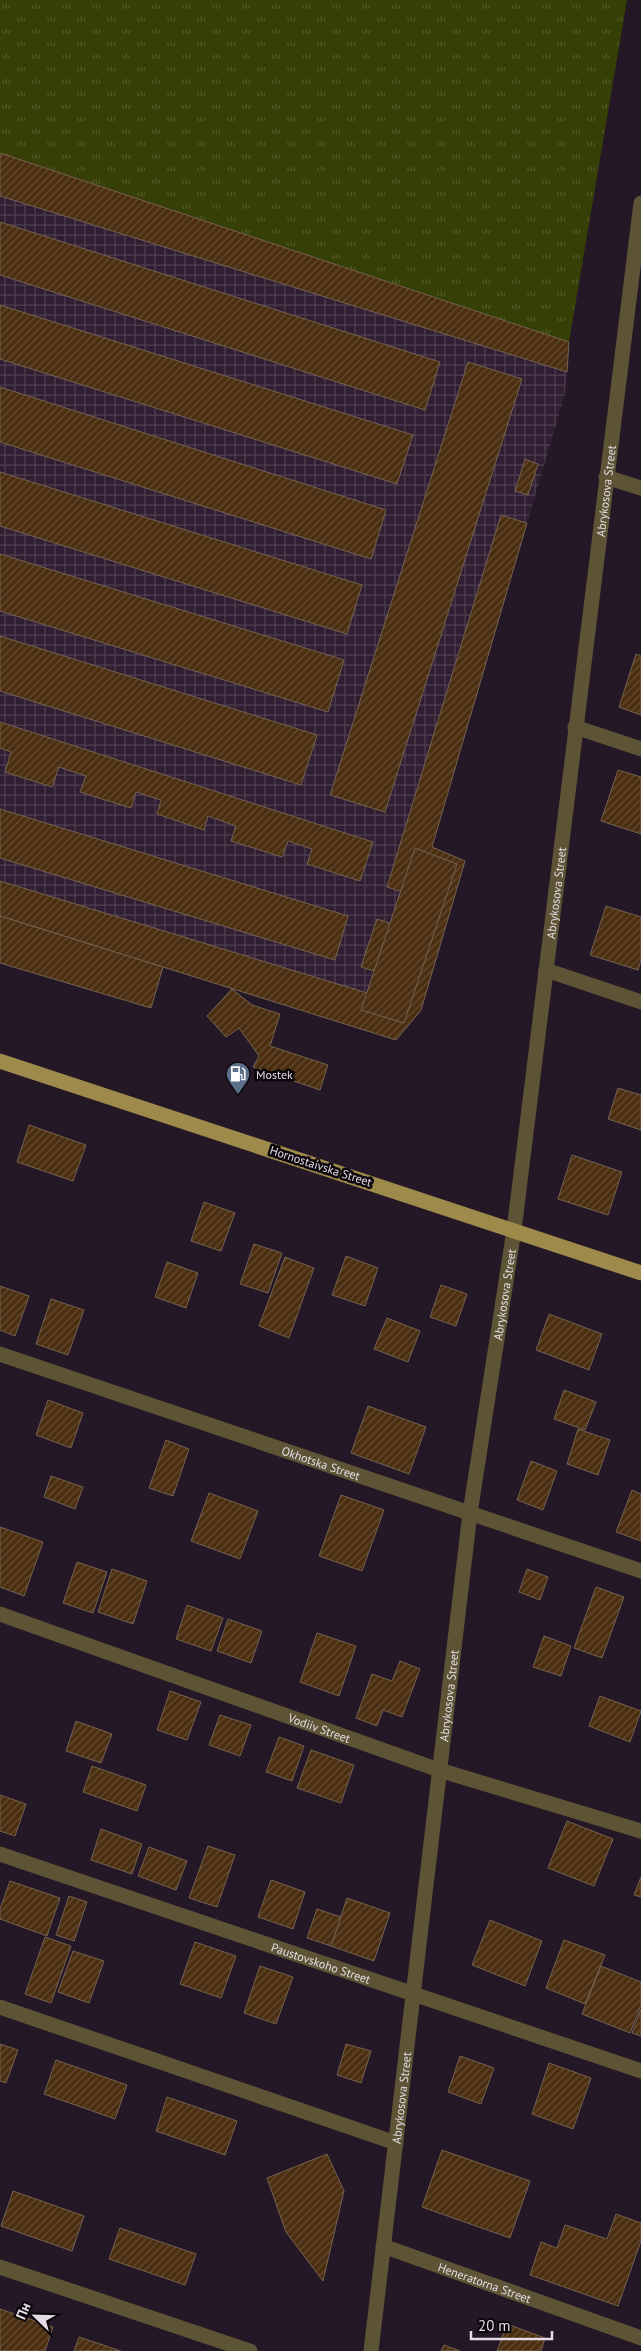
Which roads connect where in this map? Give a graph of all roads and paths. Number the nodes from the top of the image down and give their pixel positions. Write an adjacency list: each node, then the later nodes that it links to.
1 (641, 203): 2 (street, Abrykosova Street)
2 (639, 239): 3 (street, Abrykosova Street)
3 (606, 477): 4 (street); 5 (street, Abrykosova Street)
4 (641, 488)
5 (575, 727): 6 (street); 7 (street, Abrykosova Street)
6 (641, 749)
7 (546, 970): 8 (street); 10 (street, Abrykosova Street)
8 (641, 1002)
9 (0, 1061): 10 (main road, Hornostaivska Street)
10 (514, 1230): 11 (main road, Hornostaivska Street); 13 (street, Abrykosova Street)
11 (641, 1273)
12 (0, 1354): 13 (street, Okhotska Street)
13 (470, 1513): 14 (street, Okhotska Street); 16 (street, Abrykosova Street)
14 (641, 1571)
15 (0, 1614): 16 (street, Vodiiv Street)
16 (439, 1770): 17 (street, Vodiiv Street); 19 (street, Abrykosova Street)
17 (641, 1831)
18 (0, 1854): 19 (street, Paustovskoho Street)
19 (414, 1993): 21 (street, Paustovskoho Street); 22 (street, Abrykosova Street)
20 (0, 2007): 22 (street)
21 (641, 2071)
22 (396, 2143): 23 (street, Abrykosova Street)
23 (383, 2246): 25 (street, Heneratorna Street); 27 (street, Abrykosova Street)
24 (0, 2267): 26 (street)
25 (641, 2338)
26 (250, 2351)
27 (372, 2351)

